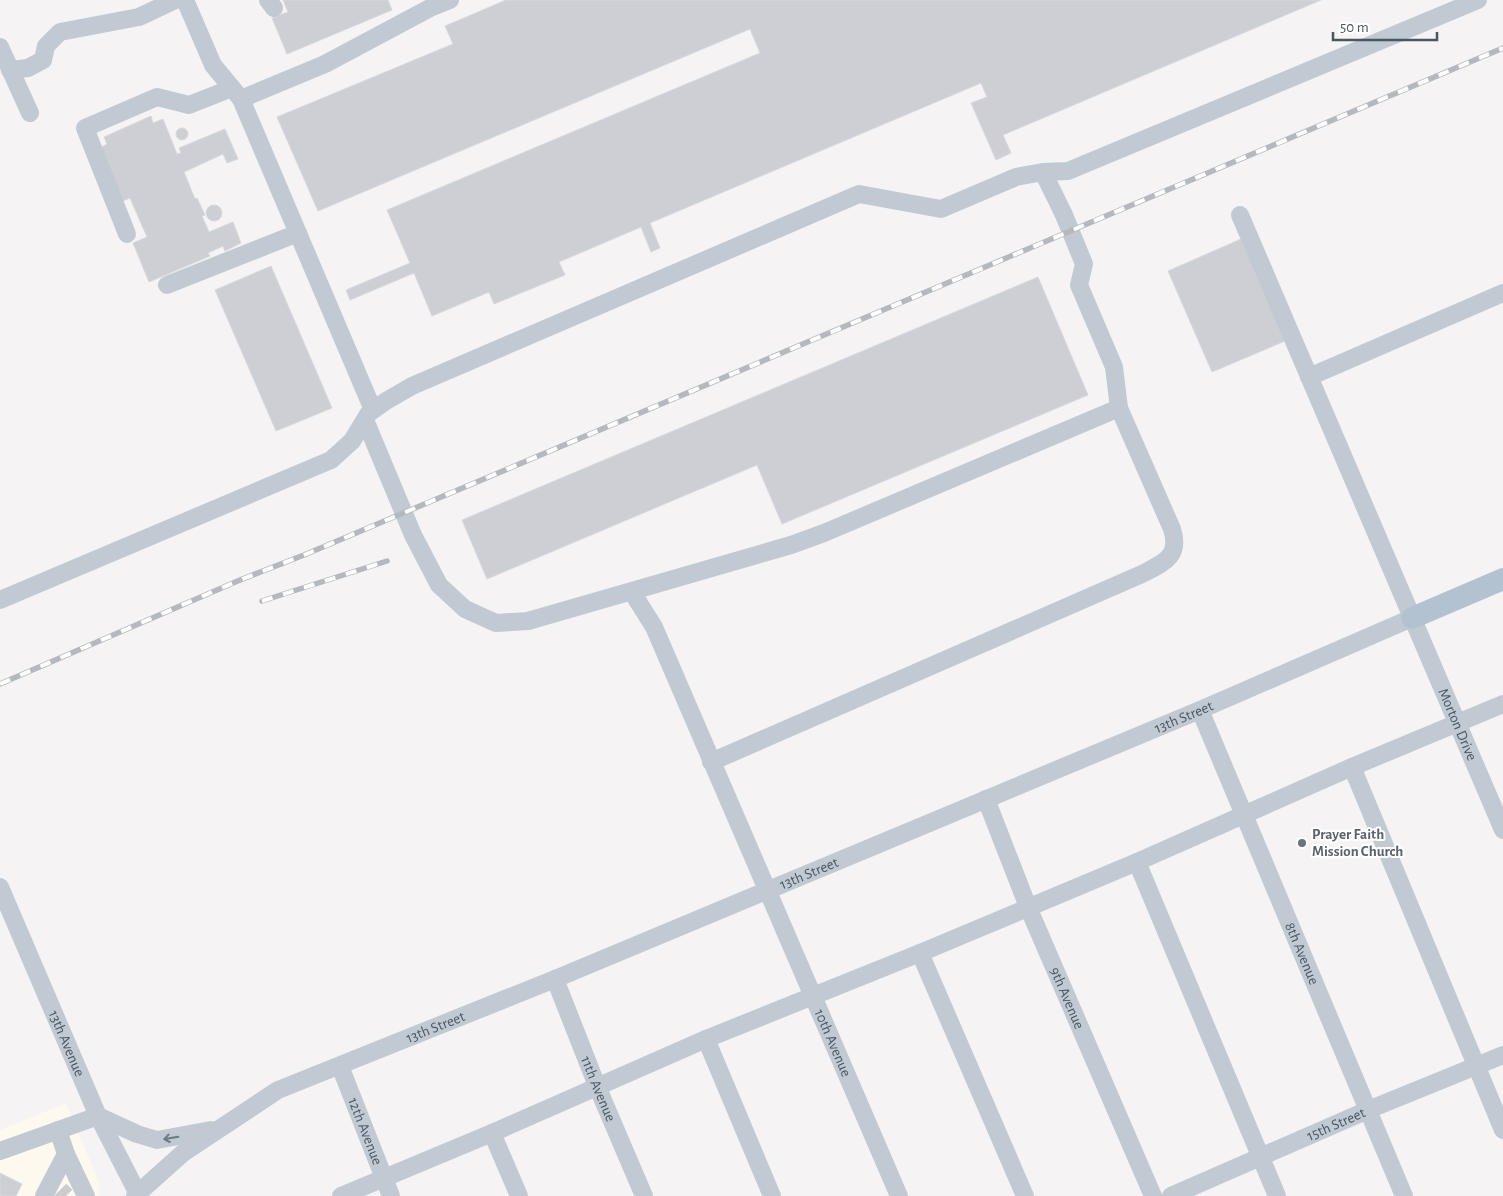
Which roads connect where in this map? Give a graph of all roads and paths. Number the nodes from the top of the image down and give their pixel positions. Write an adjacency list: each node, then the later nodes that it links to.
1 (175, 0): 6 (street)
2 (186, 0): 7 (street)
3 (450, 0): 7 (street)
4 (1478, 0): 9 (street)
5 (0, 47): 6 (street)
6 (10, 70): 8 (street)
7 (237, 93): 11 (street); 12 (street)
8 (30, 113)
9 (1043, 172): 16 (street); 17 (street)
10 (1240, 215): 15 (street, Morton Drive)
11 (298, 233): 13 (street); 17 (street)
12 (127, 234)
13 (168, 285)
14 (1503, 293): 15 (street)
15 (1309, 377): 21 (street, Morton Drive)
16 (1120, 408): 19 (street); 25 (street)
17 (369, 415): 19 (street); 20 (street)
18 (1503, 580): 21 (main road, 13th Street)
19 (632, 592): 25 (street, 10th Avenue)
20 (0, 600)
21 (1412, 618): 23 (street, 13th Street); 24 (street, Morton Drive)
22 (1503, 704): 24 (street)
23 (1200, 710): 27 (street, 13th Street); 28 (street, 8th Avenue)
24 (1458, 723): 26 (street); 29 (street, Morton Drive)
25 (711, 762): 32 (street, 10th Avenue)
26 (1352, 767): 28 (street); 40 (street)
27 (986, 799): 32 (street, 13th Street); 33 (street, 9th Avenue)
28 (1243, 815): 30 (street); 42 (street, 8th Avenue)
29 (1503, 830)
30 (1137, 862): 33 (street); 50 (street)
31 (0, 887): 43 (street, 13th Avenue)
32 (766, 891): 35 (street, 13th Street); 36 (street, 10th Avenue)
33 (1028, 907): 34 (street); 62 (street, 9th Avenue)
34 (920, 953): 36 (street); 61 (street)
35 (555, 979): 39 (street, 13th Street); 41 (street, 11th Avenue)
36 (813, 996): 37 (street); 60 (street, 10th Avenue)
37 (706, 1039): 41 (street); 59 (street)
38 (1503, 1055): 40 (street, 15th Street)
39 (340, 1066): 44 (street, 13th Street); 51 (street, 12th Avenue)
40 (1476, 1066): 42 (street, 15th Street); 46 (street)
41 (596, 1086): 47 (street); 58 (street, 11th Avenue)
42 (1368, 1110): 50 (street, 15th Street); 65 (street, 8th Avenue)
43 (98, 1116): 44 (street, one-way to 43); 45 (street); 53 (street, 13th Avenue)
44 (219, 1128): 53 (street, 13th Street)
45 (58, 1130): 48 (street); 49 (street)
46 (1503, 1130)
47 (492, 1133): 51 (street); 57 (street)
48 (0, 1151)
49 (66, 1154): 52 (street); 54 (street)
50 (1261, 1157): 63 (street, 15th Street); 64 (street)
51 (383, 1179): 55 (street); 56 (street, 12th Avenue)
52 (52, 1189)
53 (138, 1195)
54 (86, 1196)
55 (341, 1196)
56 (391, 1196)
57 (519, 1196)
58 (644, 1196)
59 (772, 1196)
60 (899, 1196)
61 (1025, 1196)
62 (1153, 1196)
63 (1172, 1196)
64 (1277, 1196)
65 (1404, 1196)

